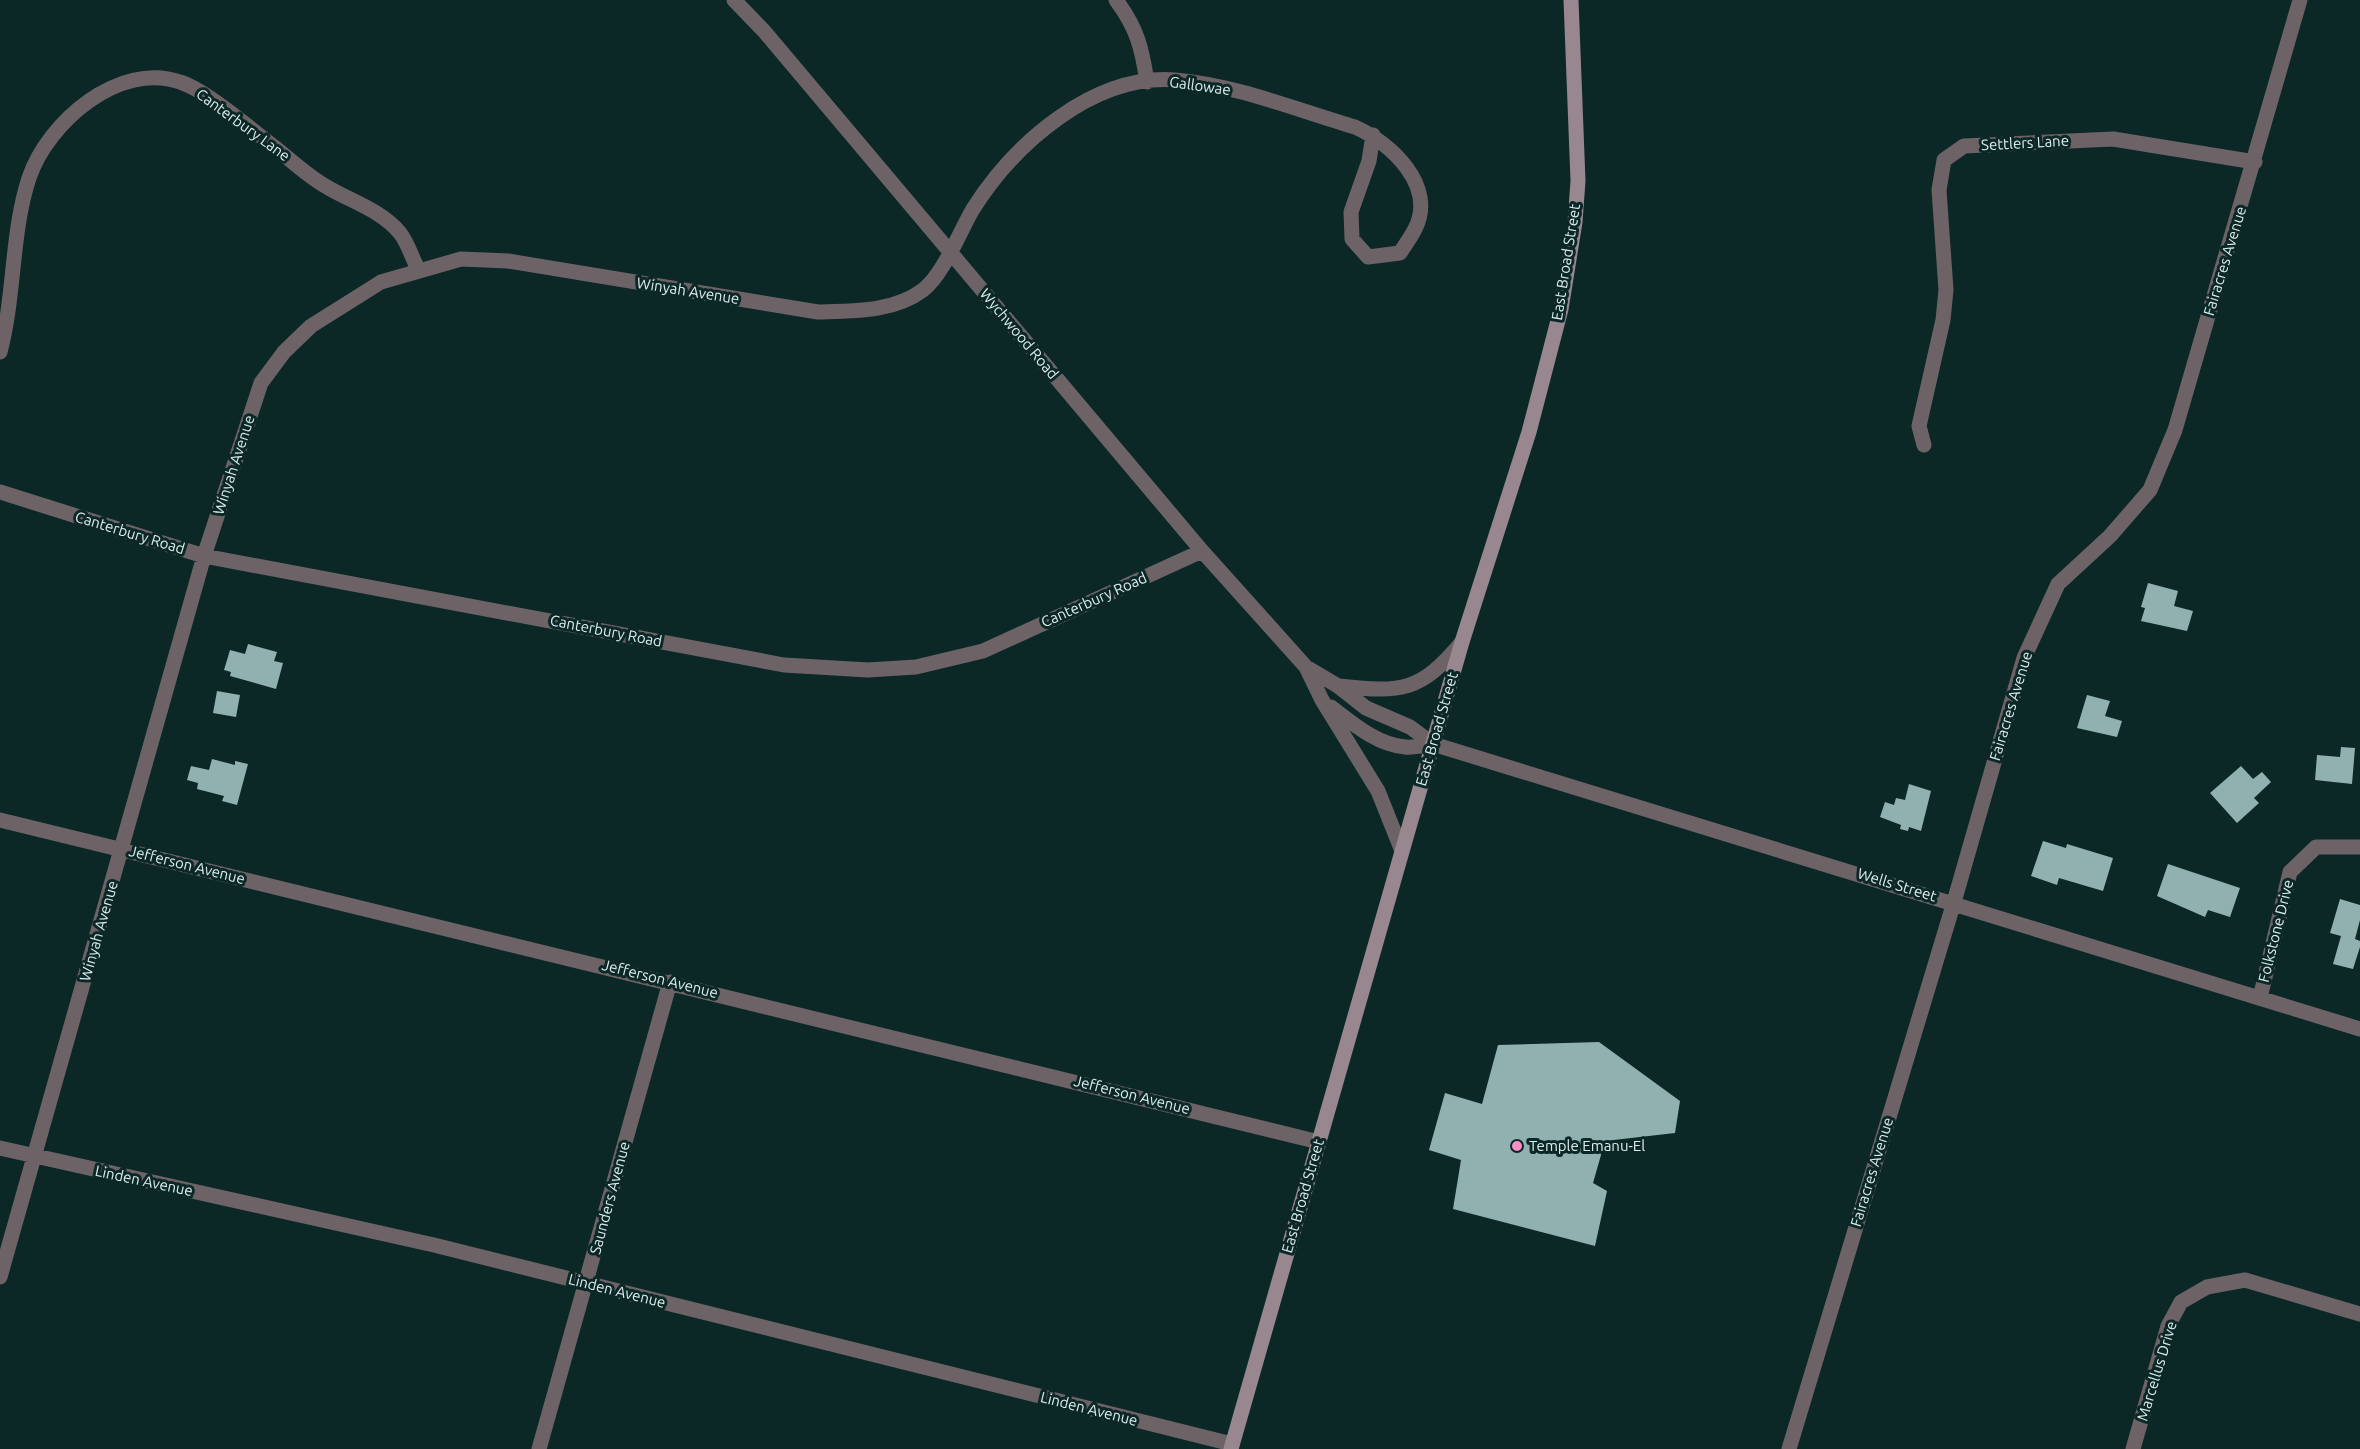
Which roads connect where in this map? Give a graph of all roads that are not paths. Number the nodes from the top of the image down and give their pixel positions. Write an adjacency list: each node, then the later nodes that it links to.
1 (734, 0): 8 (street, Wychwood Road)
2 (1116, 0): 5 (street)
3 (1571, 0): 15 (street, East Broad Street)
4 (2300, 0): 7 (street, Fairacres Avenue)
5 (1147, 82): 6 (street, Gallowae); 8 (street, Gallowae)
6 (1373, 135): 6 (street, Gallowae)
7 (2254, 162): 11 (street, Settlers Lane); 24 (street, Fairacres Avenue)
8 (950, 252): 9 (street, Winyah Avenue); 13 (street, Wychwood Road)
9 (418, 269): 10 (street, Canterbury Lane); 14 (street, Winyah Avenue)
10 (0, 352)
11 (1924, 445)
12 (0, 492): 14 (street, Canterbury Road)
13 (1202, 551): 14 (street, Canterbury Road); 16 (street, Wychwood Road)
14 (204, 556): 22 (street, Winyah Avenue)
15 (1462, 642): 17 (street, Wychwood Road); 19 (street, East Broad Street)
16 (1306, 667): 17 (street, Wychwood Road); 18 (street, Wychwood Road)
17 (1338, 686): 19 (street, Wychwood Road)
18 (1322, 700): 19 (street, Wychwood Road); 23 (street, Wychwood Road)
19 (1433, 744): 23 (street, East Broad Street); 24 (street, Wells Street)
20 (0, 820): 22 (street, Jefferson Avenue)
21 (2360, 847): 26 (street, Folkstone Drive)
22 (122, 850): 25 (street, Jefferson Avenue); 30 (street, Winyah Avenue)
23 (1402, 851): 28 (street, East Broad Street)
24 (1954, 903): 26 (street, Wells Street); 36 (street, Fairacres Avenue)
25 (670, 982): 28 (street, Jefferson Avenue); 32 (street, Saunders Avenue)
26 (2260, 998): 27 (street, Wells Street)
27 (2360, 1029)
28 (1319, 1142): 34 (street, East Broad Street)
29 (0, 1148): 30 (street, Linden Avenue)
30 (36, 1157): 31 (street, Winyah Avenue); 32 (street, Linden Avenue)
31 (0, 1277)
32 (587, 1284): 34 (street, Linden Avenue); 35 (street, Saunders Avenue)
33 (2360, 1314): 37 (street, Marcellus Drive)
34 (1232, 1447)
35 (539, 1449)
36 (1789, 1449)
37 (2133, 1449)

